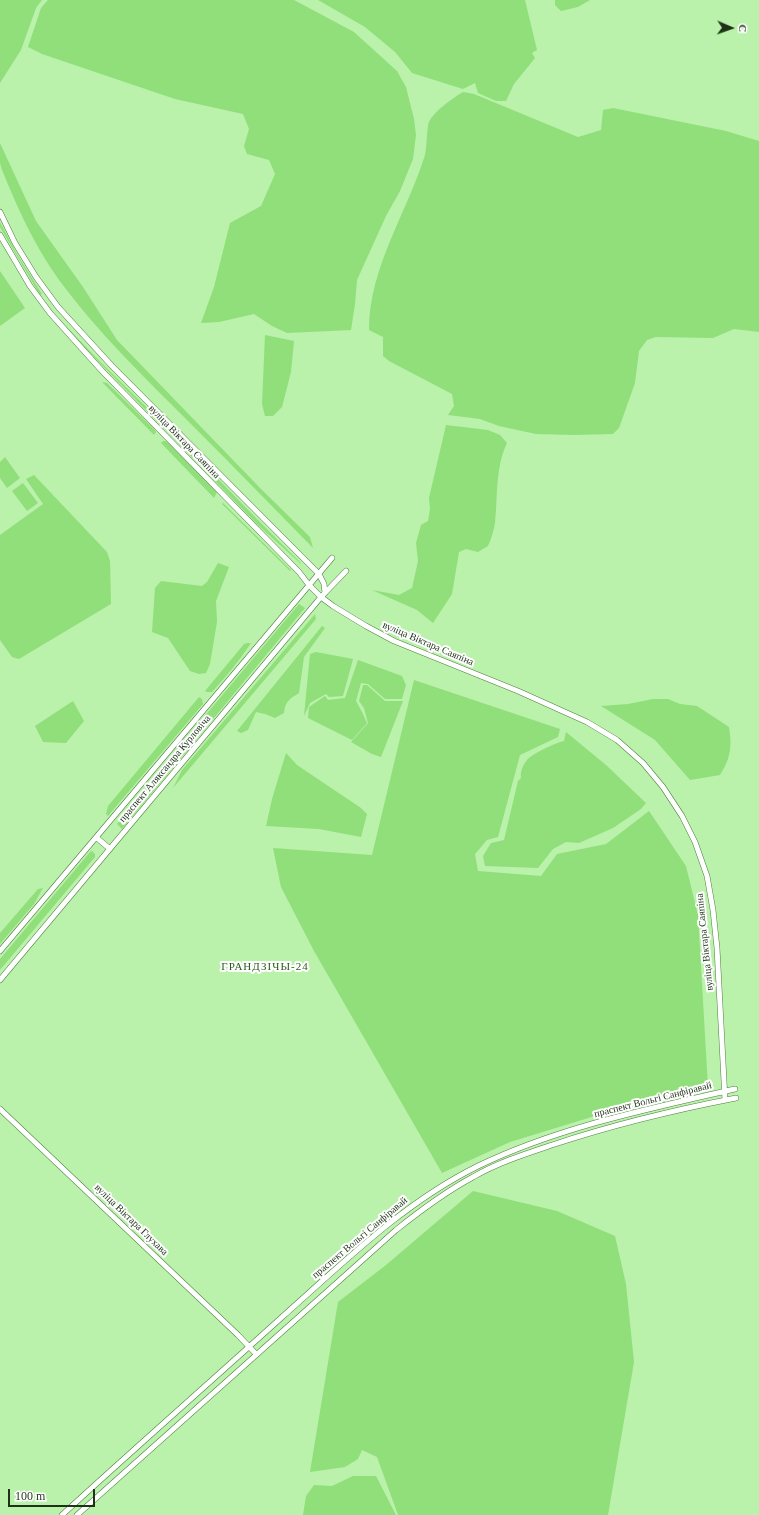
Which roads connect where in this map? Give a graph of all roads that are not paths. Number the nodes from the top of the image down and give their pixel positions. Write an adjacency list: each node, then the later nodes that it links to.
1 (0, 212): 3 (street, вуліца Віктара Саяпіна)
2 (0, 235): 4 (street, вуліца Віктара Саяпіна)
3 (58, 307): 4 (street); 7 (street, вуліца Віктара Саяпіна)
4 (50, 313): 8 (street, вуліца Віктара Саяпіна)
5 (332, 558): 7 (street, праспект Аляксандра Курловіча)
6 (346, 571): 9 (street, праспект Аляксандра Курловіча)
7 (319, 574): 8 (street, праспект Аляксандра Курловіча); 9 (street, вуліца Віктара Саяпіна)
8 (309, 585): 9 (street, вуліца Віктара Саяпіна); 10 (street, праспект Аляксандра Курловіча)
9 (323, 595): 11 (street, праспект Аляксандра Курловіча); 15 (street, вуліца Віктара Саяпіна)
10 (97, 838): 11 (street); 12 (street, праспект Аляксандра Курловіча)
11 (110, 849): 13 (street, праспект Аляксандра Курловіча)
12 (0, 951)
13 (0, 980)
14 (735, 1089): 15 (street, праспект Вольгі Санфіравай)
15 (725, 1091): 17 (street, вуліца Віктара Саяпіна); 19 (street, праспект Вольгі Санфіравай)
16 (736, 1098): 17 (street, праспект Вольгі Санфіравай)
17 (725, 1100): 20 (street, праспект Вольгі Санфіравай)
18 (0, 1109): 21 (street, вуліца Віктара Глухава)
19 (476, 1167): 20 (street); 21 (street, праспект Вольгі Санфіравай)
20 (474, 1176): 22 (street, праспект Вольгі Санфіравай)
21 (249, 1346): 22 (street, вуліца Віктара Глухава); 23 (street, праспект Вольгі Санфіравай)
22 (256, 1354): 24 (street, праспект Вольгі Санфіравай)
23 (62, 1515)
24 (76, 1515)

